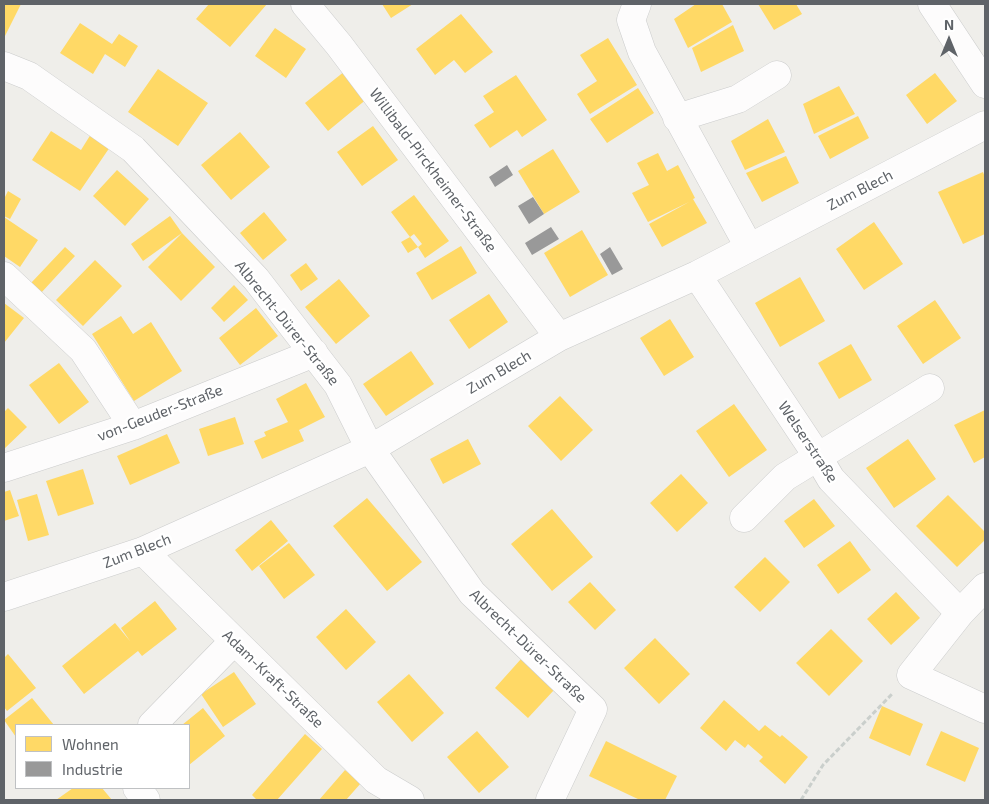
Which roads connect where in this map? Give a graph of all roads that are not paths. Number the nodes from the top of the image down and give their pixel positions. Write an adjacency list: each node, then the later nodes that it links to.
1 (305, 4): 12 (street, Willibald-Pirckheimer-Straße)
2 (637, 4): 7 (street)
3 (932, 4): 6 (street)
4 (4, 66): 13 (street, Albrecht-Dürer-Straße)
5 (777, 75): 7 (street)
6 (985, 84)
7 (678, 118): 9 (street)
8 (985, 125): 9 (street, Zum Blech)
9 (749, 247): 10 (street, Zum Blech)
10 (697, 275): 12 (street, Zum Blech); 17 (street, Welserstraße)
11 (4, 276): 15 (street)
12 (559, 337): 16 (street, Zum Blech)
13 (314, 352): 15 (street, von-Geuder-Straße); 16 (street, Albrecht-Dürer-Straße)
14 (930, 388): 17 (street)
15 (133, 426): 18 (street, von-Geuder-Straße)
16 (370, 448): 20 (street, Zum Blech); 30 (street, Albrecht-Dürer-Straße)
17 (818, 457): 19 (street); 23 (street, Welserstraße)
18 (4, 468)
19 (744, 518)
20 (143, 551): 22 (street, Zum Blech); 24 (street, Adam-Kraft-Straße)
21 (985, 587): 23 (street)
22 (4, 597)
23 (960, 613): 25 (street)
24 (234, 641): 26 (street); 29 (street, Adam-Kraft-Straße)
25 (985, 709)
26 (153, 724)
27 (139, 789): 28 (street)
28 (146, 800)
29 (410, 800)
30 (550, 800)

